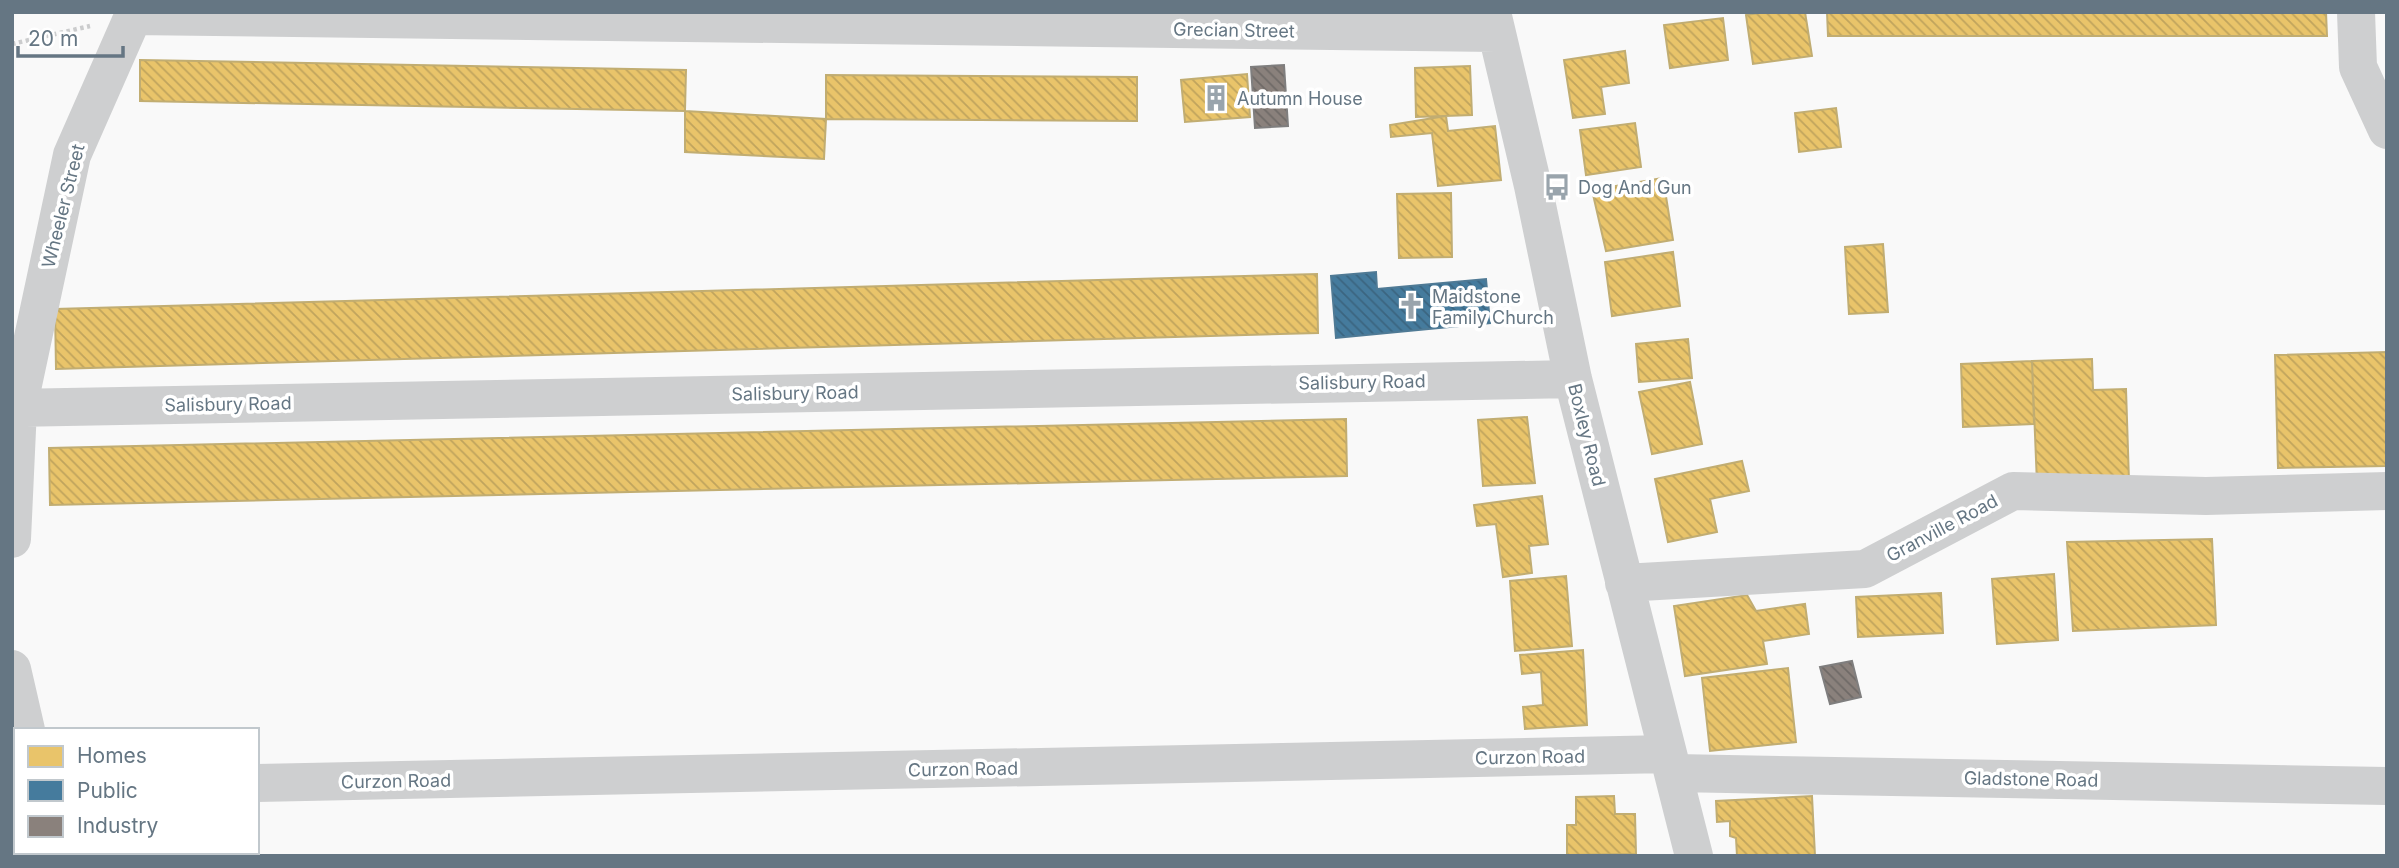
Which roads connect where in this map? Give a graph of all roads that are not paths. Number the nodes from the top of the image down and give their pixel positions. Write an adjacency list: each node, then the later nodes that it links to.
1 (2356, 12): 4 (street)
2 (133, 14): 3 (street, Grecian Street); 6 (street, Wheeler Street)
3 (1494, 23): 5 (street, Boxley Road)
4 (2387, 131)
5 (1573, 379): 6 (street, Salisbury Road); 9 (street, Boxley Road)
6 (15, 408): 8 (street, Wheeler Street)
7 (2387, 491): 9 (street, Granville Road)
8 (12, 539)
9 (1624, 583): 12 (street, Boxley Road)
10 (12, 669): 11 (street)
11 (26, 728)
12 (1671, 764): 13 (street, Curzon Road); 14 (street, Gladstone Road); 15 (street, Boxley Road)
13 (259, 783)
14 (2387, 786)
15 (1694, 856)

